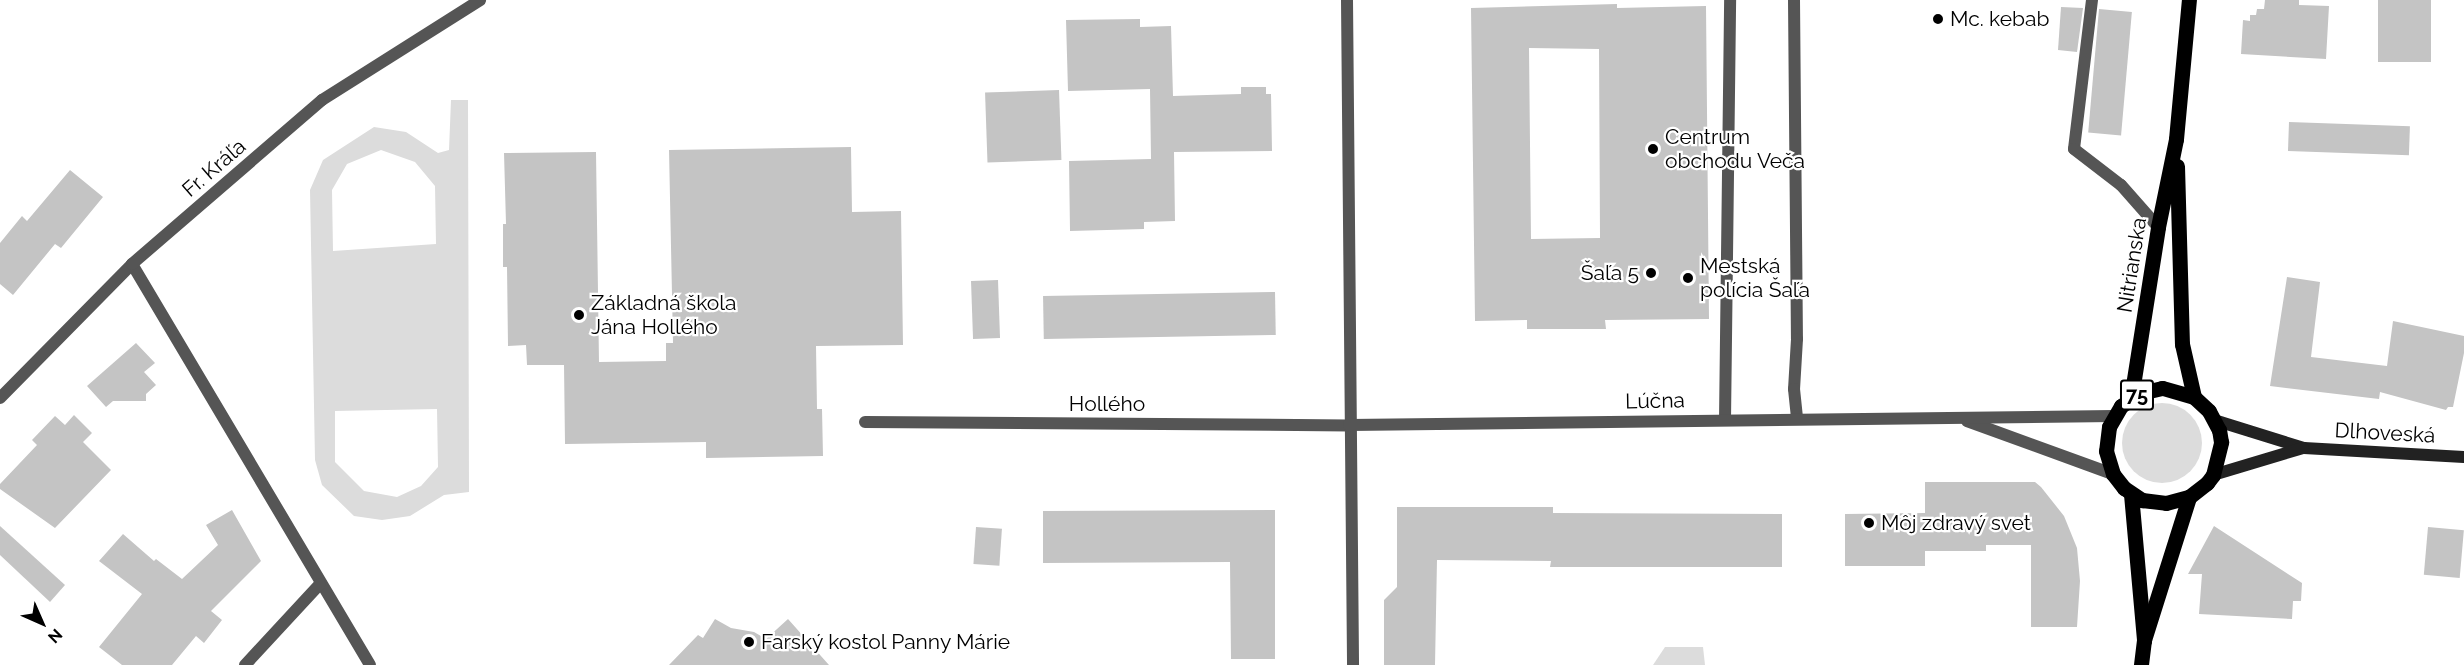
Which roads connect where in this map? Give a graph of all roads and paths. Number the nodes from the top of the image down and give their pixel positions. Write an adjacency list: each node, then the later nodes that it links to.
1 (480, 0): 9 (street, Fr. Kráľa)
2 (1347, 0): 19 (street)
3 (1730, 0): 16 (street)
4 (1794, 0): 15 (street)
5 (2092, 0): 8 (street)
6 (2189, 0): 7 (main road, Nitrianska / 75)
7 (2176, 139): 8 (main road, Nitrianska / 75); 10 (main road, Nitrianska / 75)
8 (2158, 227): 12 (main road, Nitrianska / 75)
9 (132, 264): 11 (street, Fr. Kráľa); 26 (street)
10 (2194, 397): 12 (main road, 75); 17 (main road, Nitrianska / 75)
11 (0, 398)
12 (2131, 398): 13 (main road, 75)
13 (2114, 416): 14 (street, Lúčna); 22 (main road, 75)
14 (1960, 418): 15 (street, Lúčna); 22 (street, Lúčna)
15 (1797, 419): 16 (street, Lúčna)
16 (1725, 420): 19 (street, Lúčna)
17 (2214, 420): 20 (main road, Dlhoveská); 23 (main road)
18 (865, 422): 19 (street, Hollého)
19 (1349, 424): 30 (street)
20 (2304, 448): 21 (main road, Dlhoveská); 23 (main road, Dlhoveská)
21 (2464, 457)
22 (2113, 474): 24 (main road, 75)
23 (2213, 475): 25 (main road)
24 (2131, 494): 25 (main road); 27 (main road)
25 (2189, 497): 27 (main road)
26 (320, 584): 28 (street); 29 (street)
27 (2144, 640): 31 (main road)
28 (245, 665)
29 (370, 665)
30 (1353, 665)
31 (2141, 665)

